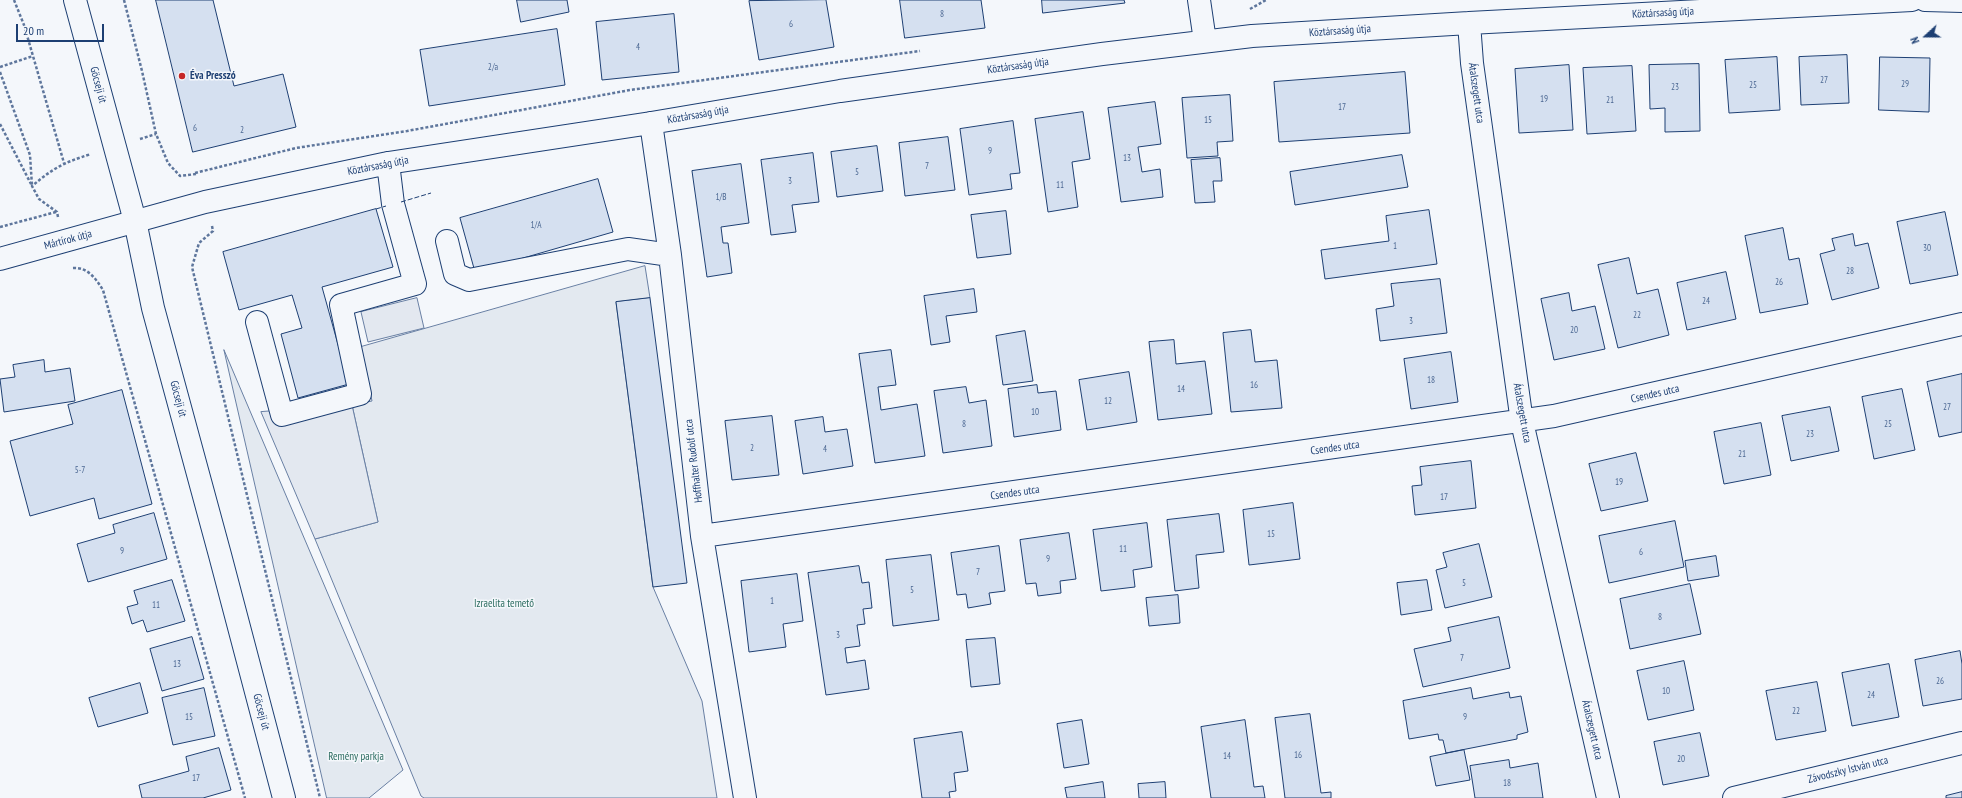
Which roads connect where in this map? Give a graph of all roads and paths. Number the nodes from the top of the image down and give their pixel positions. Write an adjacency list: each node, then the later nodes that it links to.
1 (14, 0): 10 (path)
2 (75, 0): 18 (street, Göcseji út)
3 (124, 0): 17 (path)
4 (1199, 0): 9 (street)
5 (1912, 0): 8 (street, Köztársaság útja)
6 (1925, 0): 7 (street)
7 (1962, 1)
8 (1469, 23): 9 (street, Köztársaság útja); 26 (street, Átalszegett utca)
9 (1205, 41): 13 (street, Köztársaság útja)
10 (33, 56): 11 (path); 16 (path)
11 (0, 67)
12 (0, 72): 16 (path)
13 (651, 123): 15 (street, Köztársaság útja); 21 (street, Hoffhalter Rudolf utca)
14 (0, 124): 16 (path)
15 (388, 163): 17 (street, Köztársaság útja); 24 (street)
16 (32, 186): 19 (path)
17 (204, 202): 18 (street, Köztársaság útja); 31 (path)
18 (135, 221): 22 (street, Mártírok útja); 30 (street, Göcseji út)
19 (0, 227)
20 (447, 241): 21 (street)
21 (670, 255): 27 (street, Hoffhalter Rudolf utca)
22 (0, 259)
23 (68, 268): 29 (path)
24 (257, 322)
25 (1962, 324): 26 (street, Csendes utca)
26 (1522, 422): 27 (street, Csendes utca); 33 (street, Átalszegett utca)
27 (702, 536): 32 (street, Hoffhalter Rudolf utca)
28 (1962, 743): 34 (street, Závodszky István utca)
29 (245, 798)
30 (284, 798)
31 (320, 798)
32 (745, 798)
33 (1608, 798)
34 (1734, 798)

